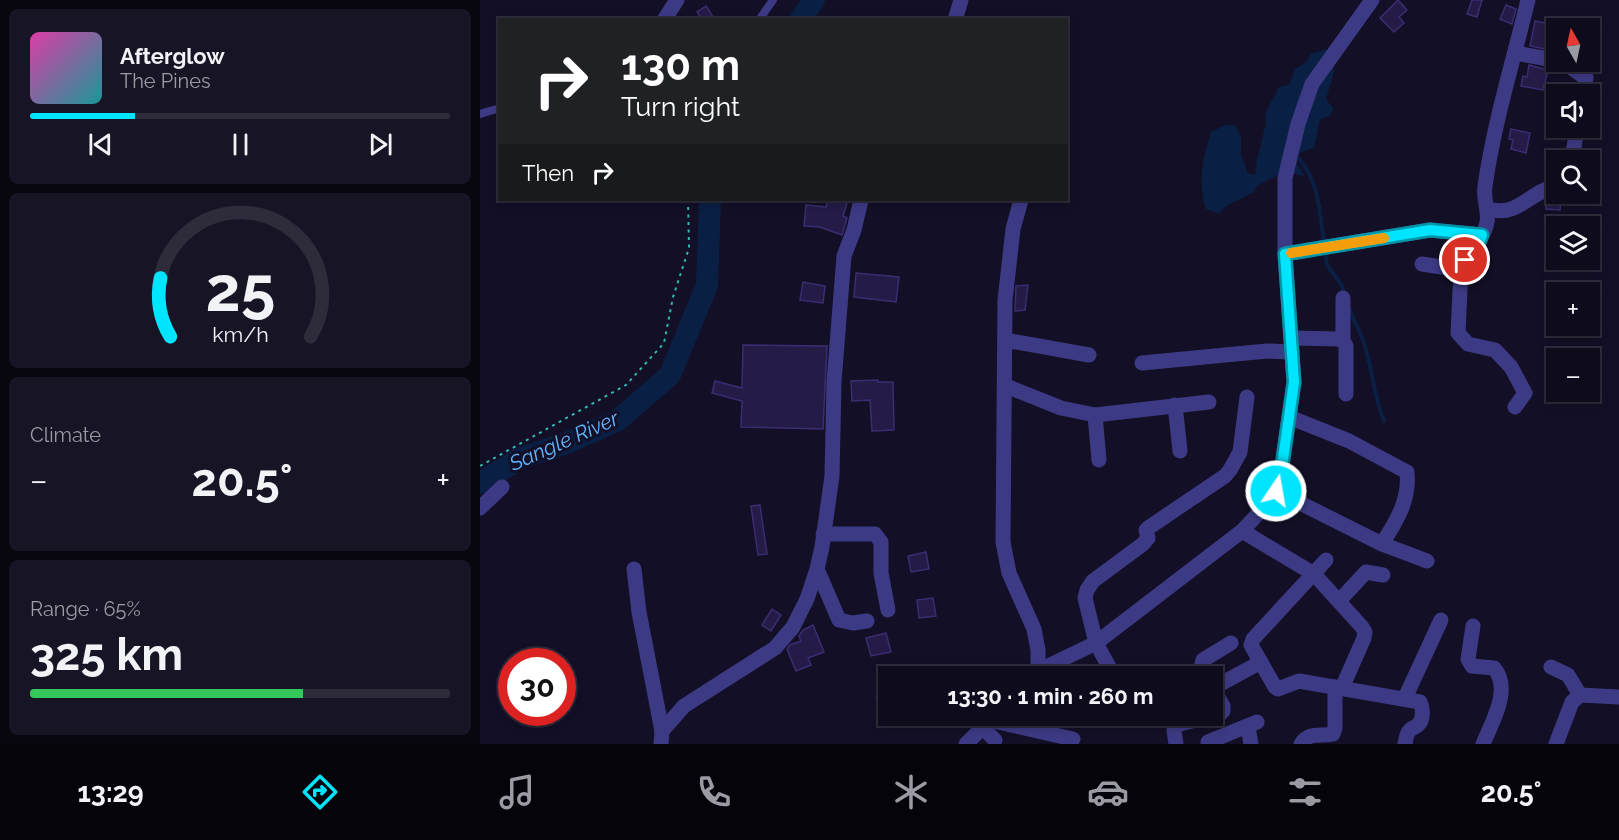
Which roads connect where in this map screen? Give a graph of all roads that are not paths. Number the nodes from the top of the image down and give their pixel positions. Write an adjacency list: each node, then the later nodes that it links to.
1 (677, 0): 6 (street)
2 (773, 0): 7 (lane)
3 (962, 0): 8 (street)
4 (1372, 0): 18 (street)
5 (1528, 0): 9 (street)
6 (665, 18)
7 (760, 18)
8 (956, 18)
9 (1515, 53): 10 (street); 16 (street)
10 (1584, 84)
11 (498, 109): 12 (lane)
12 (480, 114)
13 (1546, 188): 16 (street)
14 (861, 201): 41 (street)
15 (1021, 201): 22 (street)
16 (1488, 209): 17 (street)
17 (1482, 235): 18 (street); 20 (street)
18 (1285, 254): 24 (street)
19 (1422, 264): 20 (street)
20 (1461, 270): 32 (street)
21 (1343, 298): 23 (street)
22 (1005, 340): 25 (street); 27 (street)
23 (1343, 340): 24 (street); 28 (street)
24 (1291, 345): 26 (street); 34 (street)
25 (1089, 355)
26 (1142, 363)
27 (1006, 386): 33 (street); 57 (street)
28 (1346, 394)
29 (1247, 397): 54 (street)
30 (1209, 402): 31 (street)
31 (1175, 405): 33 (street); 35 (street)
32 (1515, 407)
33 (1095, 415): 36 (street)
34 (1289, 417): 38 (street); 42 (street)
35 (1180, 451)
36 (1099, 460)
37 (502, 487): 39 (street)
38 (1276, 491): 40 (street); 42 (street)
39 (480, 508)
40 (1242, 531): 47 (street); 54 (street)
41 (824, 534): 46 (street); 50 (street)
42 (1382, 544): 44 (street)
43 (1326, 560): 47 (street)
44 (1427, 561)
45 (634, 569): 72 (street)
46 (817, 569): 52 (street); 72 (street)
47 (1314, 574): 49 (street); 56 (street)
48 (1383, 575): 49 (street)
49 (1339, 602): 63 (street)
50 (888, 610)
51 (1441, 620): 66 (street)
52 (867, 621)
53 (1473, 626): 81 (street)
54 (1096, 643): 58 (street); 59 (street)
55 (1231, 643): 60 (street)
56 (1261, 662): 62 (street); 63 (street)
57 (1036, 666)
58 (1051, 666)
59 (1109, 666)
60 (1202, 666)
61 (1551, 667): 64 (street)
62 (1223, 682)
63 (1339, 688): 66 (street); 79 (street)
64 (1580, 695): 65 (street); 82 (street)
65 (1619, 697)
66 (1406, 698): 80 (street)
67 (998, 726): 74 (street)
68 (1026, 726): 73 (street)
69 (1176, 726): 77 (street)
70 (1205, 726): 75 (street)
71 (982, 728): 74 (street); 76 (street)
72 (661, 738)
73 (1073, 739)
74 (995, 742)
75 (1208, 743): 78 (street)
76 (966, 744)
77 (1176, 744)
78 (1251, 744)
79 (1301, 744)
80 (1405, 744)
81 (1483, 744)
82 (1556, 744)

